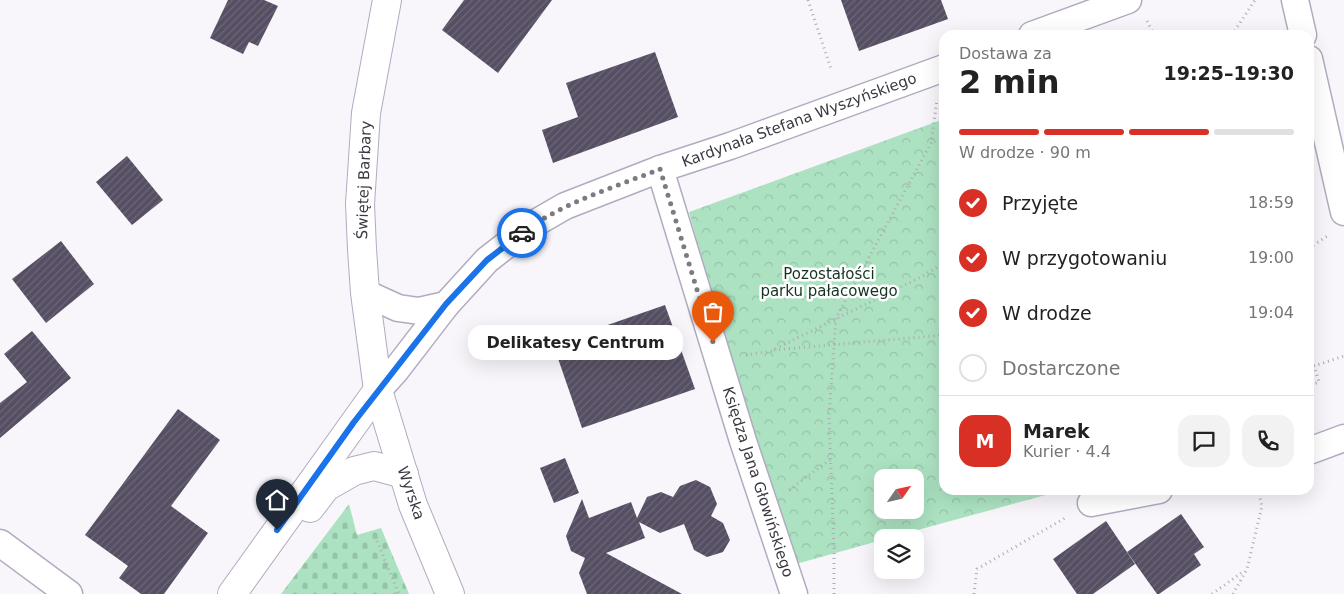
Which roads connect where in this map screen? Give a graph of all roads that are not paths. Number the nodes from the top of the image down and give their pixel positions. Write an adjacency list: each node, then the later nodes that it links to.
1 (387, 0): 10 (street, Świętej Barbary)
2 (1128, 0): 4 (street)
3 (1296, 0): 5 (street)
4 (1046, 30)
5 (1302, 30)
6 (939, 69): 8 (street, Kardynała Stefana Wyszyńskiego)
7 (1314, 81): 9 (street)
8 (660, 169): 11 (street, Kardynała Stefana Wyszyńskiego); 23 (street, Księdza Jana Głowińskiego)
9 (1344, 212)
10 (365, 293): 11 (street); 12 (street, Świętej Barbary)
11 (446, 304): 12 (street, Kardynała Stefana Wyszyńskiego)
12 (378, 390): 15 (street, Wyrska); 20 (street)
13 (1344, 438): 14 (street)
14 (1314, 449)
15 (404, 474): 21 (street); 22 (street, Wyrska)
16 (1133, 495): 17 (street)
17 (1092, 503)
18 (0, 543): 19 (street)
19 (69, 594)
20 (232, 594)
21 (238, 594)
22 (450, 594)
23 (794, 594)

